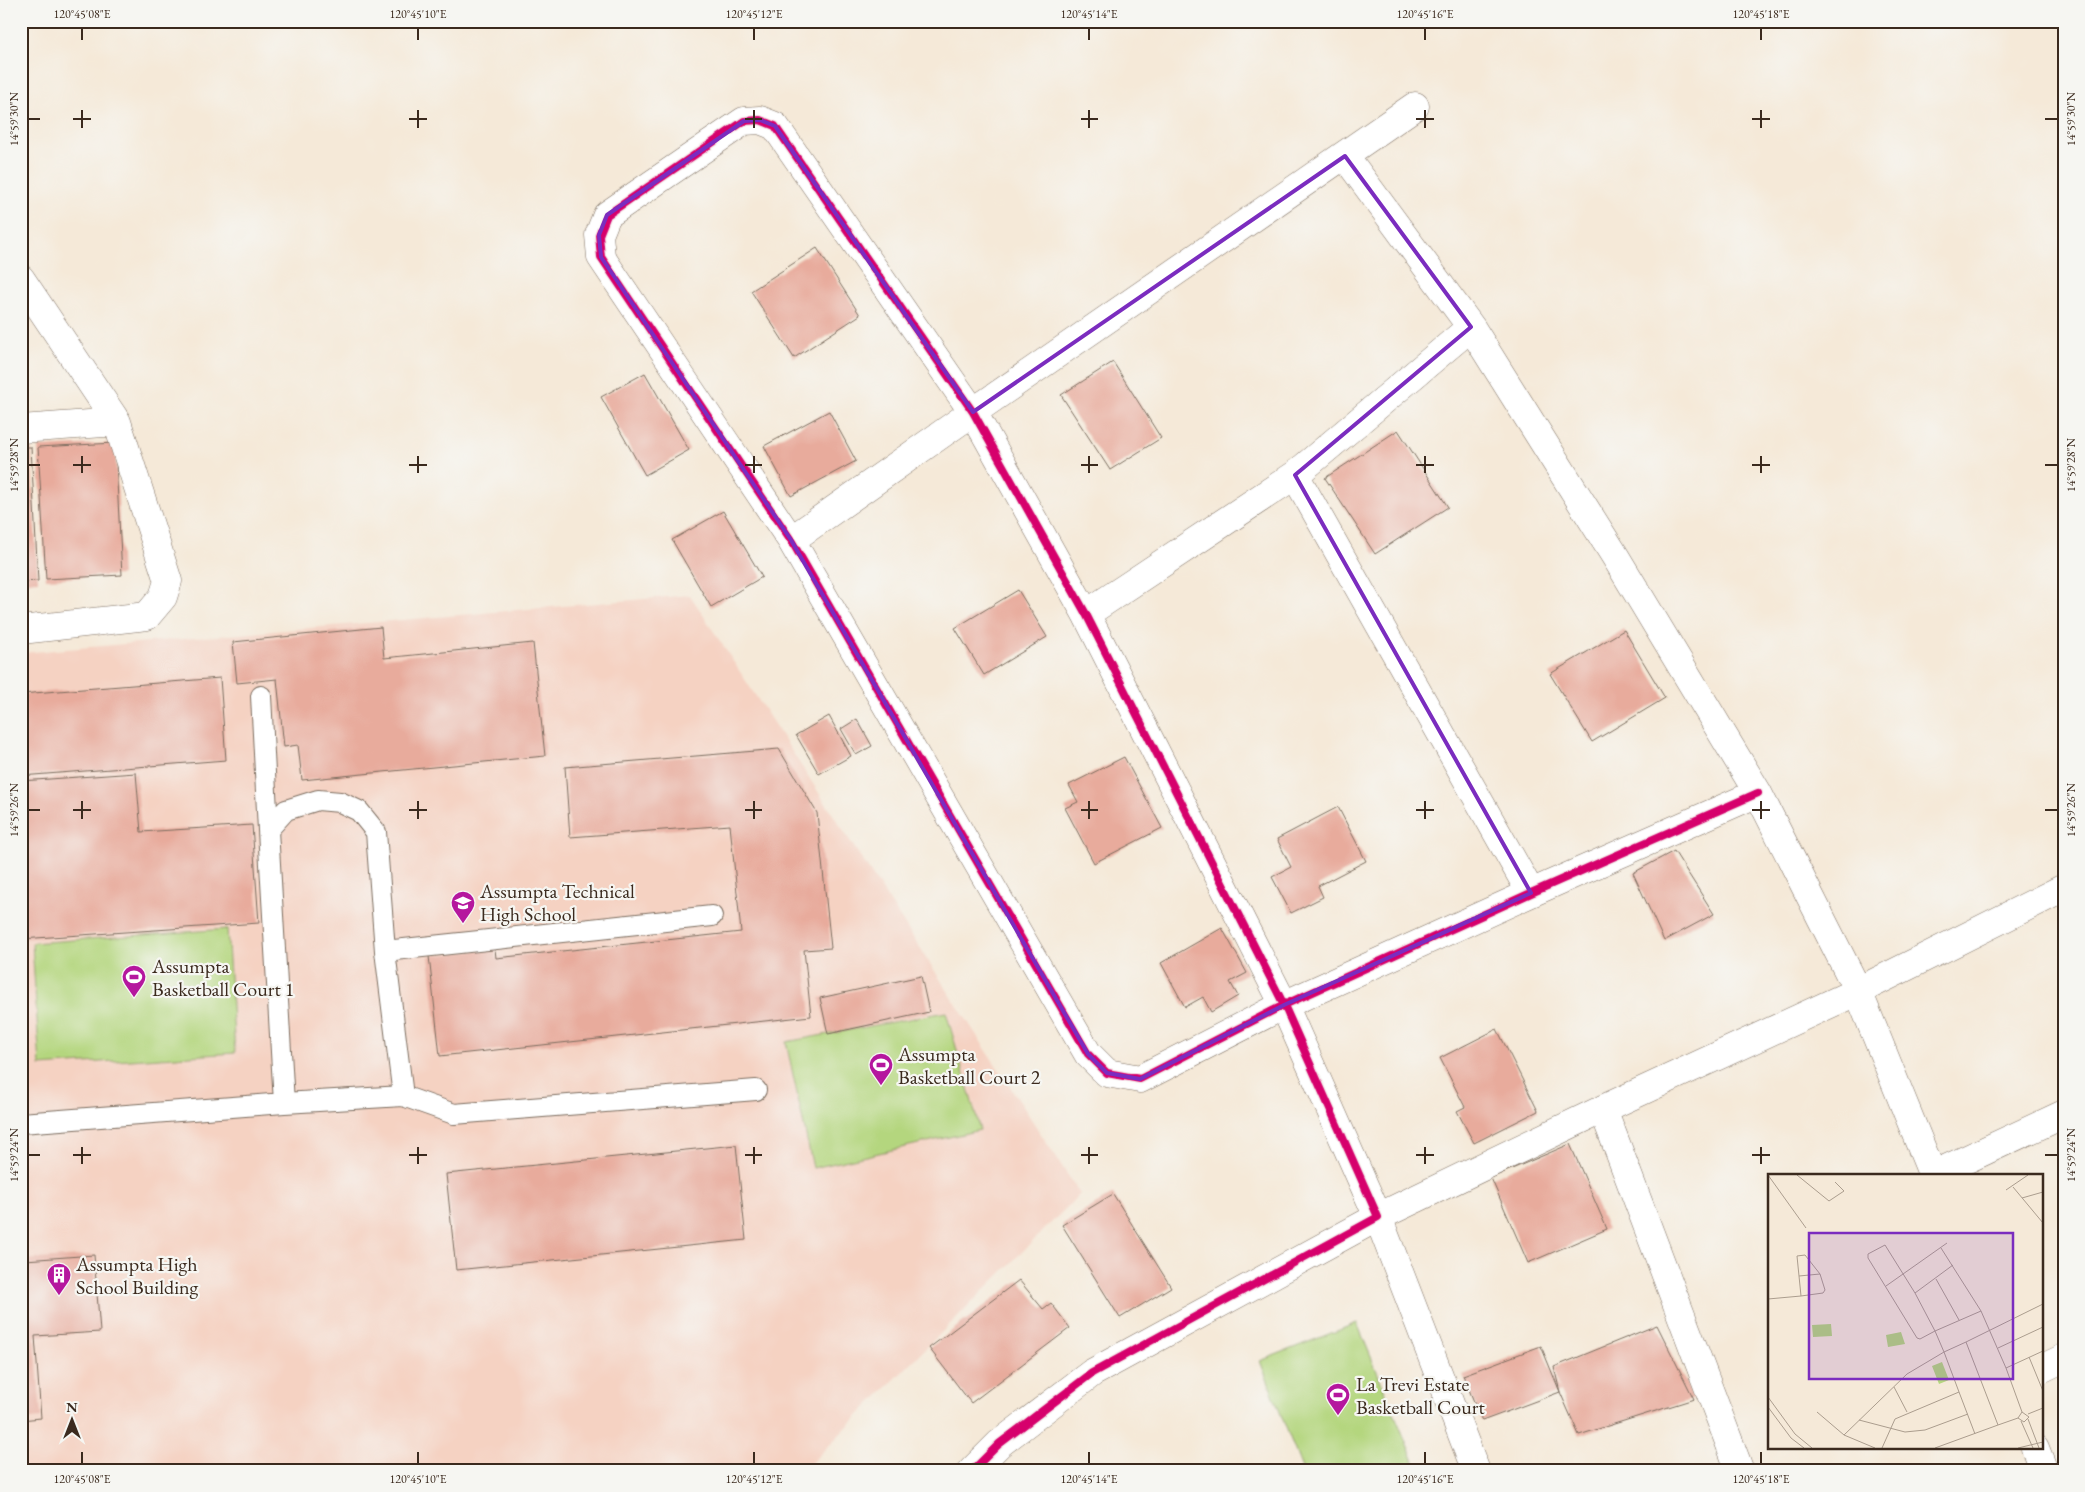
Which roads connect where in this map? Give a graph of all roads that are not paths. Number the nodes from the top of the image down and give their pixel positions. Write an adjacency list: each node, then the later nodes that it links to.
1 (1415, 106): 2 (street)
2 (1345, 156): 4 (street); 5 (street)
3 (21, 278): 6 (street)
4 (1471, 327): 8 (street); 13 (street)
5 (973, 412): 9 (street); 9 (street); 10 (street)
6 (117, 422): 7 (street); 11 (street)
7 (21, 430)
8 (1295, 474): 10 (street); 16 (street)
9 (792, 540): 20 (street)
10 (1086, 614): 20 (street)
11 (21, 630)
12 (261, 696): 14 (lane)
13 (1758, 793): 16 (street); 19 (street)
14 (268, 830): 18 (lane); 23 (lane)
15 (2064, 888): 19 (street)
16 (1531, 893): 20 (street)
17 (712, 916): 18 (lane)
18 (385, 951): 22 (lane)
19 (1858, 990): 24 (street); 27 (street)
20 (1284, 1006): 29 (street)
21 (756, 1090): 22 (lane)
22 (403, 1096): 23 (lane)
23 (284, 1103): 26 (lane)
24 (1603, 1109): 29 (street); 35 (street)
25 (2064, 1114): 28 (street)
26 (21, 1123)
27 (1932, 1174)
28 (1937, 1174)
29 (1378, 1217): 33 (street); 34 (street)
30 (2064, 1358): 31 (street)
31 (2042, 1369)
32 (2036, 1450): 36 (street)
33 (972, 1471)
34 (1476, 1471)
35 (1740, 1471)
36 (2044, 1471)

